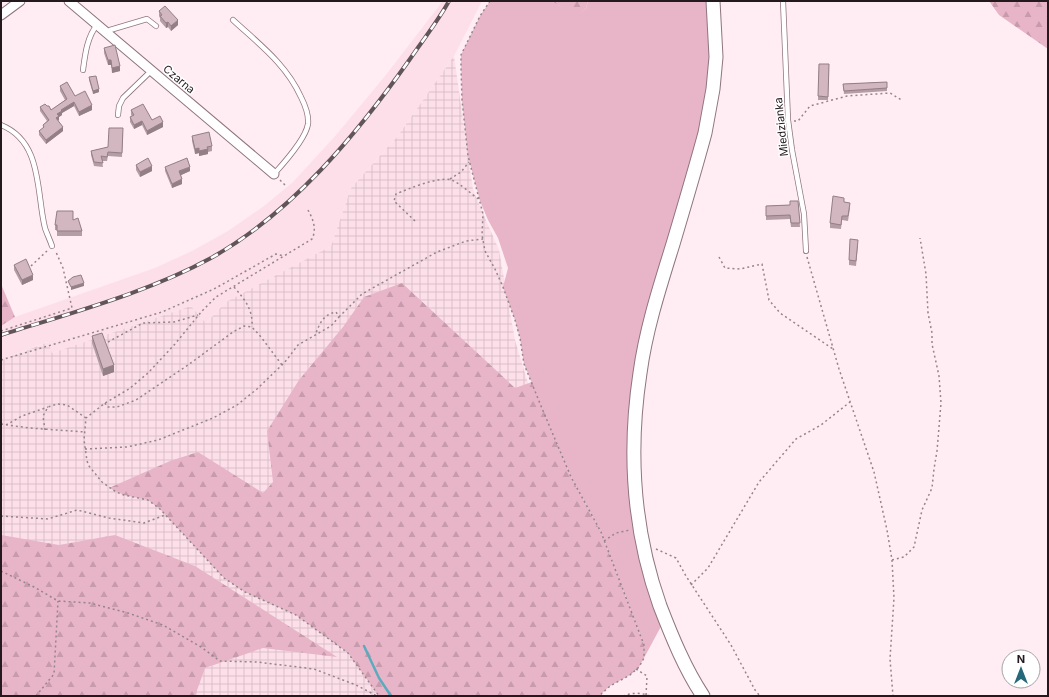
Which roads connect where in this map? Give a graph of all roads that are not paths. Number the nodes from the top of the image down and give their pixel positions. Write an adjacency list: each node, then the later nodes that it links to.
1 (20, 1): 5 (street)
2 (69, 1): 7 (street, Czarna)
3 (713, 1): 17 (main road)
4 (782, 1): 16 (lane, Miedzianka)
5 (1, 15)
6 (233, 20): 14 (lane)
7 (97, 25): 9 (street, Czarna); 10 (lane)
8 (156, 26): 9 (lane)
9 (107, 33): 11 (street, Czarna)
10 (84, 70)
11 (151, 71): 12 (lane); 14 (street, Czarna)
12 (118, 115)
13 (1, 125): 15 (lane)
14 (274, 174)
15 (52, 246)
16 (806, 251)
17 (703, 696)

